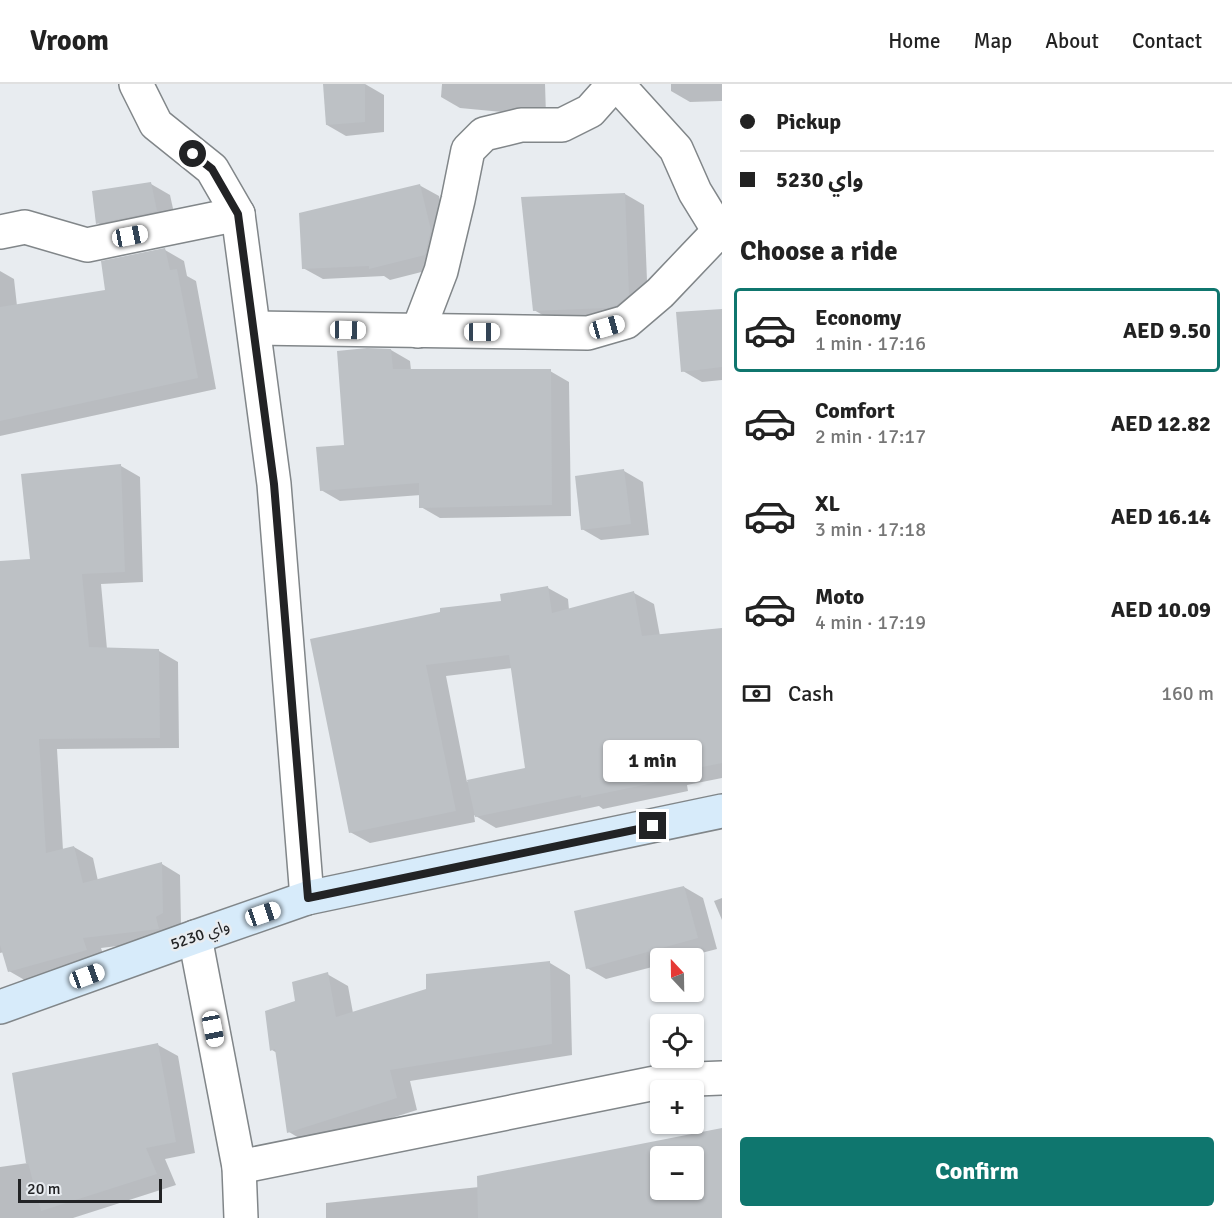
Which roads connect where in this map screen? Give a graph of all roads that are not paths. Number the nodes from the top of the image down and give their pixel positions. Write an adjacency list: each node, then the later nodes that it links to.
1 (136, 84): 3 (street)
2 (616, 84): 4 (street); 7 (street)
3 (238, 214): 5 (street); 6 (street)
4 (720, 231): 7 (street)
5 (0, 232)
6 (254, 328): 7 (street); 9 (street)
7 (418, 331)
8 (722, 811): 9 (street, واي 5230)
9 (308, 898): 10 (street, واي 5230)
10 (195, 937): 11 (street, واي 5230); 13 (street)
11 (0, 1007)
12 (722, 1078): 13 (street)
13 (239, 1167): 14 (street)
14 (241, 1218)

